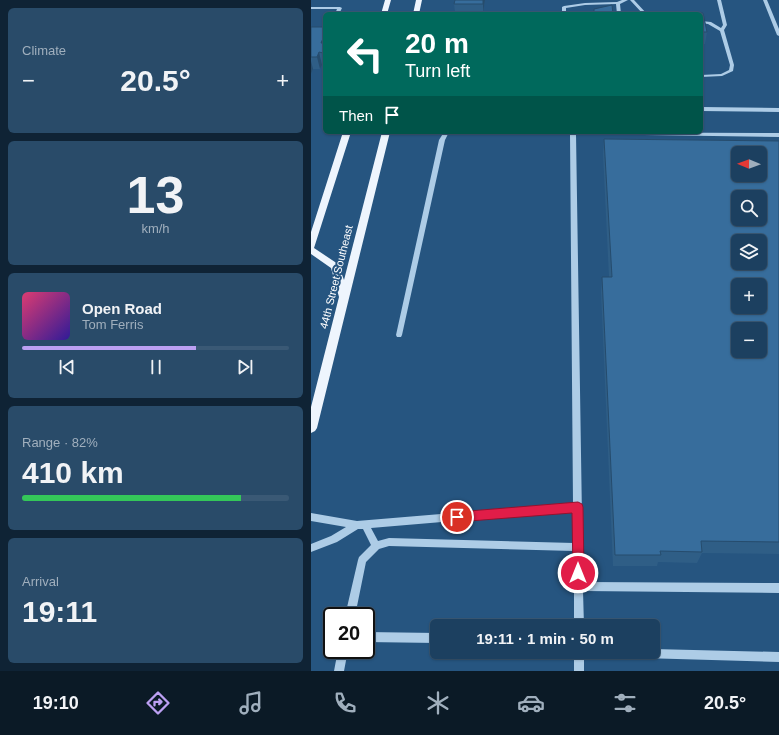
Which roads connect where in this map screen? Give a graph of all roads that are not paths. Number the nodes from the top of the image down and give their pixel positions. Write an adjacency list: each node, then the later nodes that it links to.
1 (388, 0): 10 (main road)
2 (419, 0): 11 (main road)
3 (626, 0): 7 (lane)
4 (632, 0): 14 (lane)
5 (719, 0): 16 (lane)
6 (765, 0): 17 (lane)
7 (618, 3): 12 (lane); 13 (lane)
8 (311, 8): 9 (lane)
9 (338, 12)
10 (385, 12)
11 (416, 12)
12 (564, 12)
13 (619, 12)
14 (643, 12)
15 (703, 22): 16 (lane)
16 (722, 30): 18 (lane)
17 (779, 35)
18 (703, 76)
19 (703, 109): 20 (lane)
20 (779, 110)
21 (346, 134): 27 (main road)
22 (385, 134): 29 (main road, 44th Street Southeast)
23 (445, 134): 30 (lane)
24 (573, 134): 32 (lane)
25 (703, 134): 26 (lane)
26 (779, 135)
27 (311, 246)
28 (311, 250): 29 (main road)
29 (344, 297): 31 (main road, 44th Street Southeast)
30 (399, 335)
31 (311, 428)
32 (578, 507): 34 (lane); 36 (lane)
33 (311, 517): 34 (lane)
34 (361, 524): 35 (lane); 37 (lane)
35 (376, 546): 36 (lane); 40 (lane)
36 (578, 547): 38 (lane)
37 (311, 548)
38 (578, 586): 39 (lane); 41 (lane)
39 (779, 588)
40 (352, 607)
41 (579, 619)
42 (375, 637): 43 (lane)
43 (430, 638)
44 (660, 654): 45 (lane)
45 (779, 657)
46 (341, 659): 48 (lane)
47 (579, 659): 49 (lane)
48 (339, 671)
49 (579, 671)

